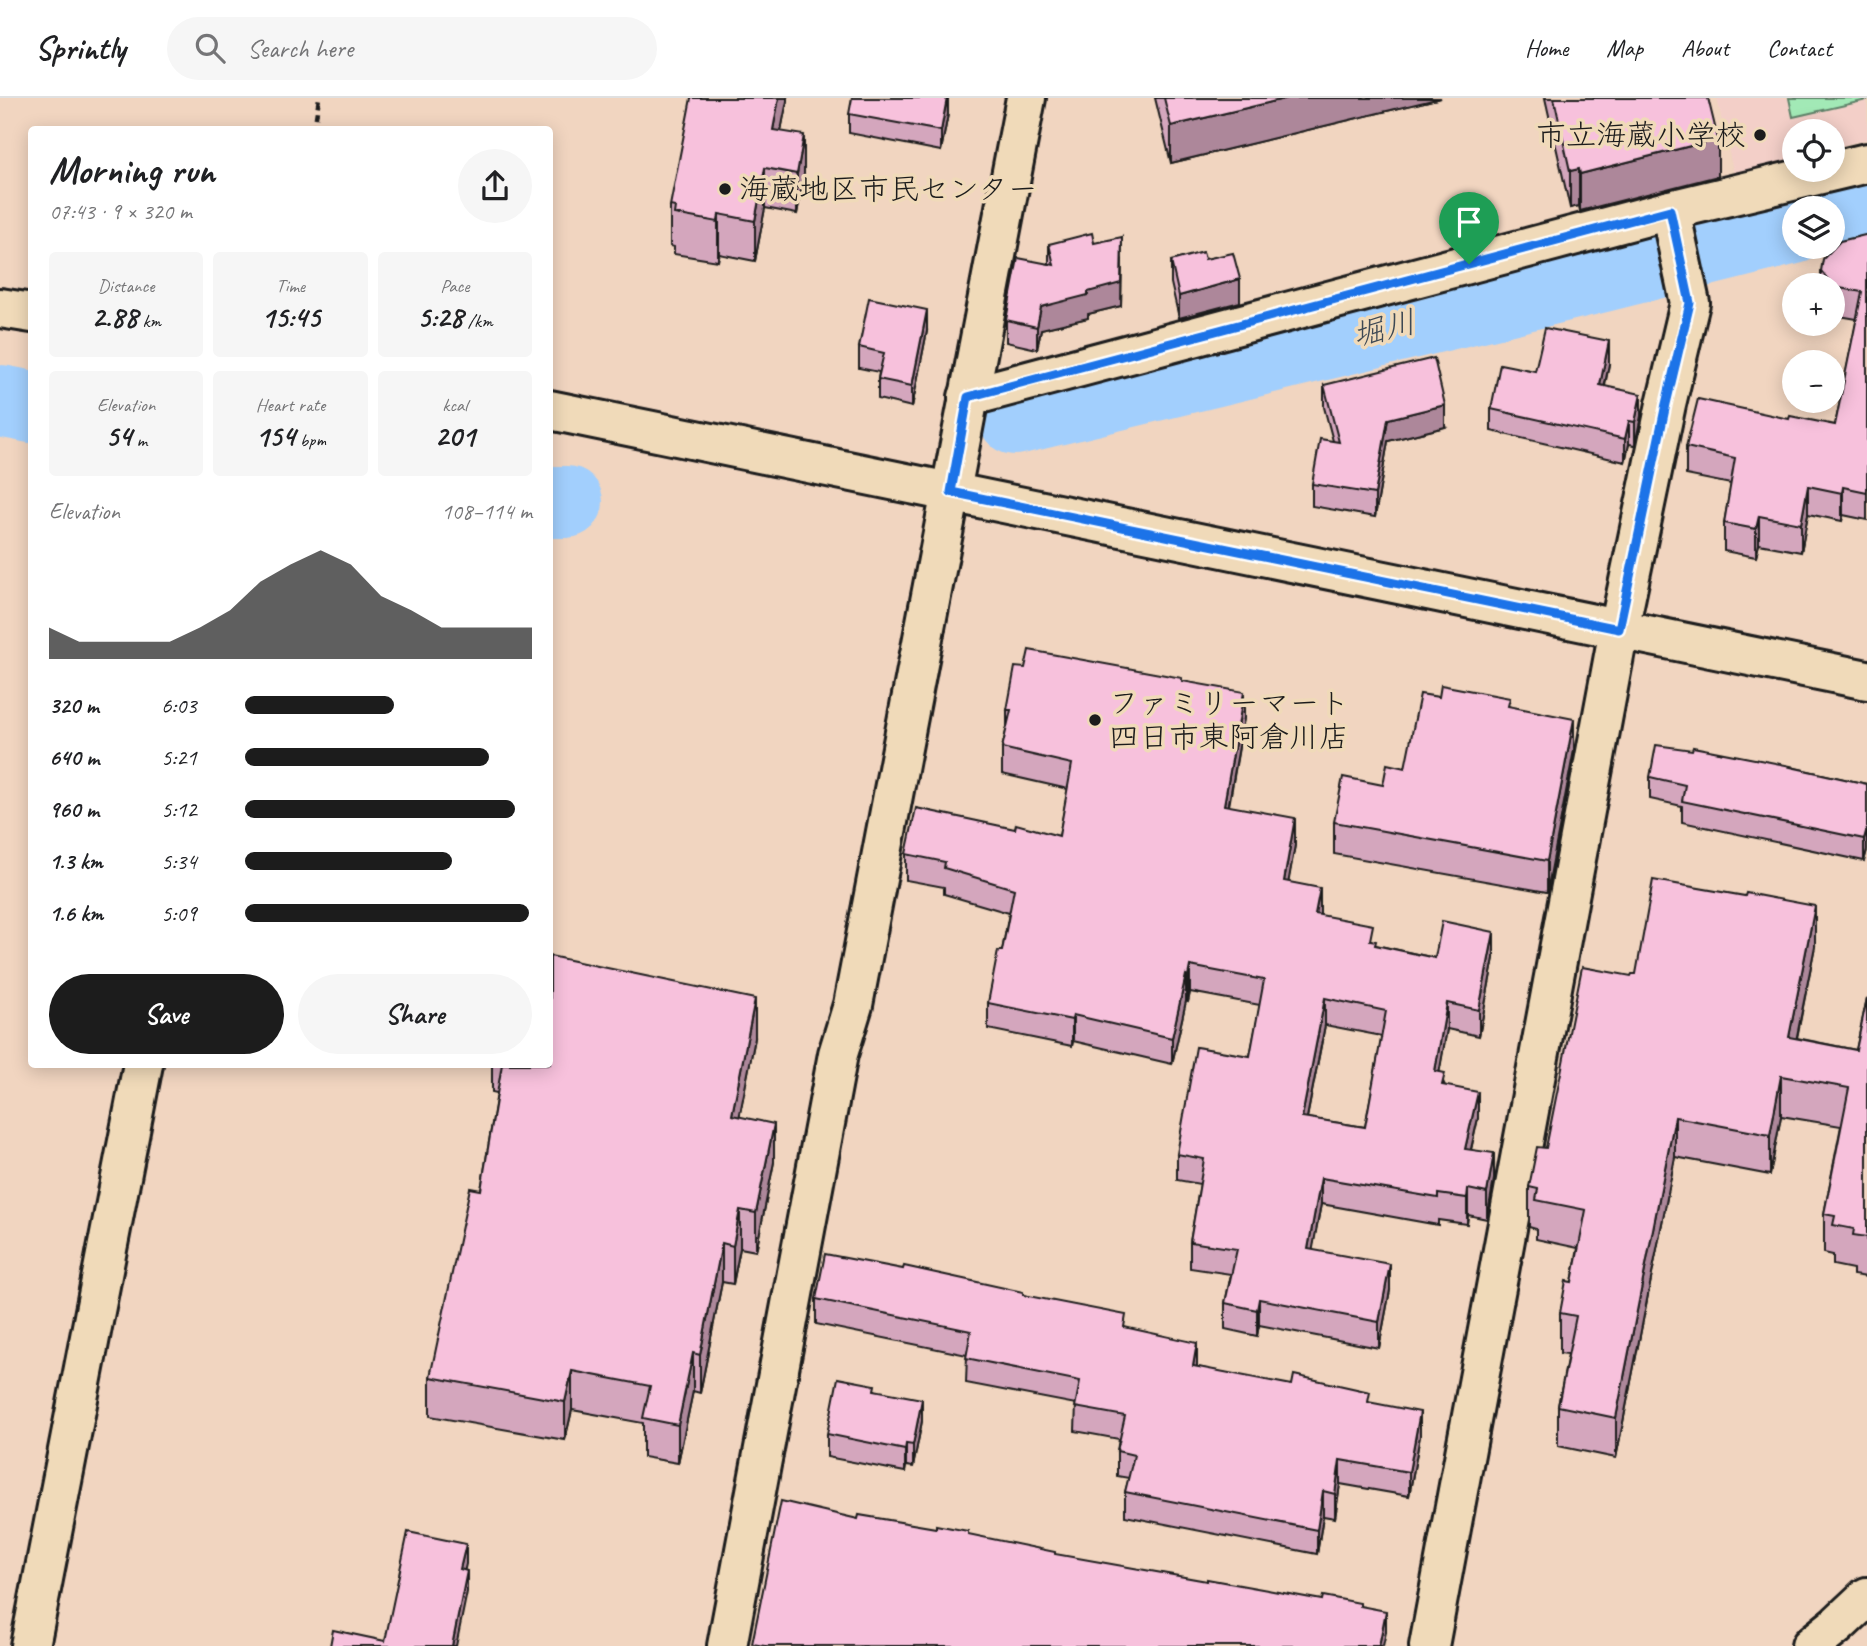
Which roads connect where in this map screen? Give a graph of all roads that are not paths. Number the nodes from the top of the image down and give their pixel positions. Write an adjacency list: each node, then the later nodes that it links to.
1 (1026, 98): 6 (street)
2 (1867, 163): 3 (street)
3 (1670, 212): 6 (street); 9 (street)
4 (0, 308): 5 (street)
5 (28, 312)
6 (968, 397): 8 (street)
7 (553, 411): 8 (street)
8 (951, 492): 9 (street); 14 (street)
9 (1619, 629): 10 (street); 15 (street)
10 (1867, 680)
11 (141, 1068): 13 (street)
12 (1867, 1597): 16 (street)
13 (30, 1646)
14 (727, 1646)
15 (1429, 1646)
16 (1811, 1646)

